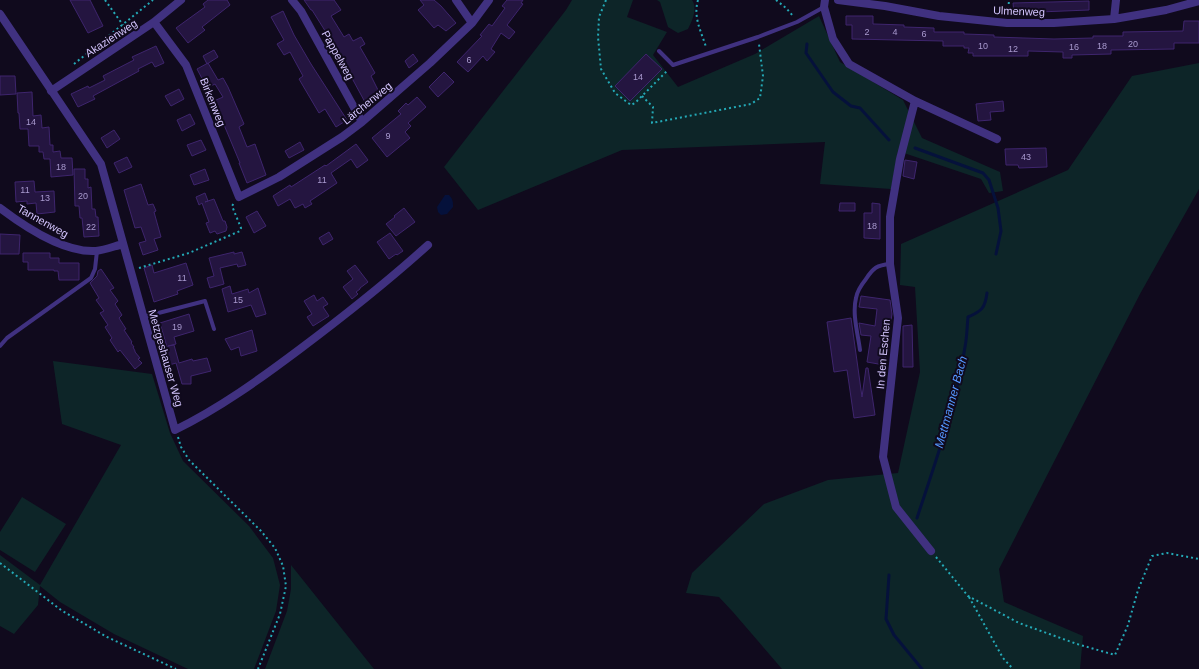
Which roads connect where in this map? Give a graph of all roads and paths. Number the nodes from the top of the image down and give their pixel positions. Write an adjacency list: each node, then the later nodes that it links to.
1 (105, 0): 22 (path)
2 (152, 0): 22 (path)
3 (182, 0): 18 (street, Akazienweg)
4 (292, 0): 31 (street, Pappelweg)
5 (456, 0): 20 (street)
6 (489, 0): 20 (street, Lärchenweg)
7 (606, 0): 29 (path)
8 (698, 0): 25 (path)
9 (776, 0): 19 (path)
10 (838, 0): 14 (street, Ulmenweg)
11 (1009, 0): 21 (path)
12 (1116, 0): 17 (street)
13 (1199, 1): 17 (street, Ulmenweg)
14 (886, 3): 21 (street, Ulmenweg)
15 (825, 4): 19 (lane); 30 (street)
16 (0, 14): 28 (street, Metzgeshauser Weg)
17 (1114, 19): 21 (street, Ulmenweg)
18 (154, 22): 28 (street, Akazienweg); 33 (street, Birkenweg)
19 (797, 22): 23 (lane)
20 (472, 23): 31 (street, Lärchenweg)
21 (1007, 23)
22 (123, 25): 27 (path)
23 (758, 37): 25 (lane); 29 (path)
24 (659, 51): 26 (lane)
25 (708, 53): 26 (lane)
26 (674, 65): 29 (path)
27 (69, 68)
28 (51, 91): 35 (street, Metzgeshauser Weg)
29 (642, 96)
30 (915, 100): 32 (street); 38 (street, In den Eschen)
31 (362, 122): 33 (street, Lärchenweg)
32 (997, 139)
33 (239, 197): 39 (path)
34 (0, 208): 37 (street, Tannenweg)
35 (123, 244): 37 (street, Tannenweg); 39 (street, Metzgeshauser Weg)
36 (428, 244): 44 (street)
37 (97, 251): 42 (lane)
38 (890, 264): 43 (lane); 45 (street, In den Eschen)
39 (130, 270): 40 (street, Metzgeshauser Weg)
40 (143, 317): 41 (lane); 44 (street, Metzgeshauser Weg)
41 (214, 330)
42 (0, 346)
43 (860, 350)
44 (175, 430): 50 (path)
45 (931, 551): 48 (path)
46 (1199, 560): 48 (path)
47 (0, 563): 49 (path)
48 (968, 596): 51 (path)
49 (176, 669)
50 (258, 669)
51 (1013, 669)

